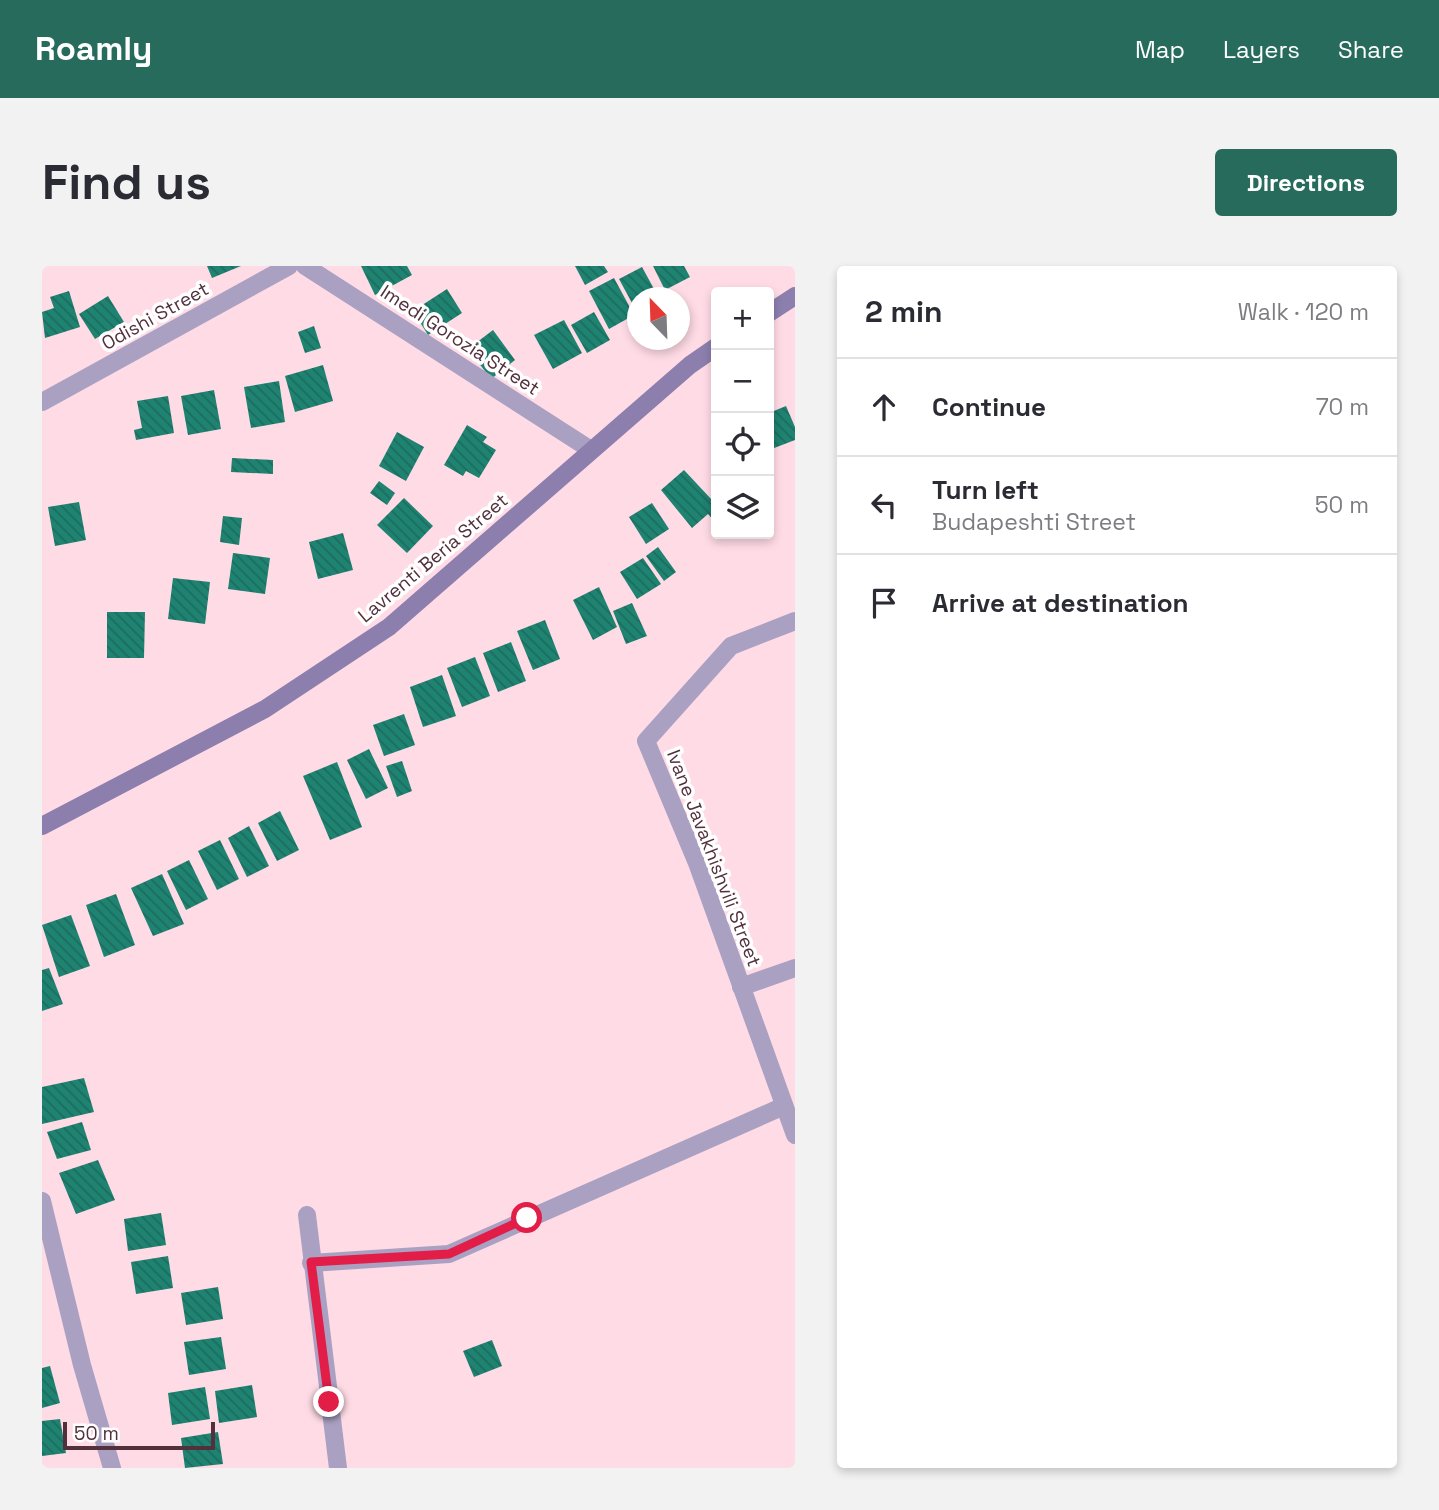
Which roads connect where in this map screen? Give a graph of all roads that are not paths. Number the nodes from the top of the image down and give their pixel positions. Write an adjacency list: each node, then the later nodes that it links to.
1 (289, 266): 6 (street, Odishi Street)
2 (305, 266): 7 (street, Imedi Gorozia Street)
3 (795, 296): 4 (main road)
4 (774, 310)
5 (712, 350): 7 (main road, Lavrenti Beria Street)
6 (42, 402)
7 (591, 450): 9 (main road, Lavrenti Beria Street)
8 (795, 621): 11 (street, Ivane Javakhishvili Street)
9 (42, 826)
10 (795, 968): 11 (street)
11 (741, 986): 12 (street, Ivane Javakhishvili Street)
12 (785, 1106): 13 (street, Ivane Javakhishvili Street); 16 (street)
13 (795, 1135)
14 (42, 1203): 17 (street)
15 (307, 1215): 16 (street)
16 (311, 1262): 18 (street)
17 (112, 1468)
18 (338, 1468)

